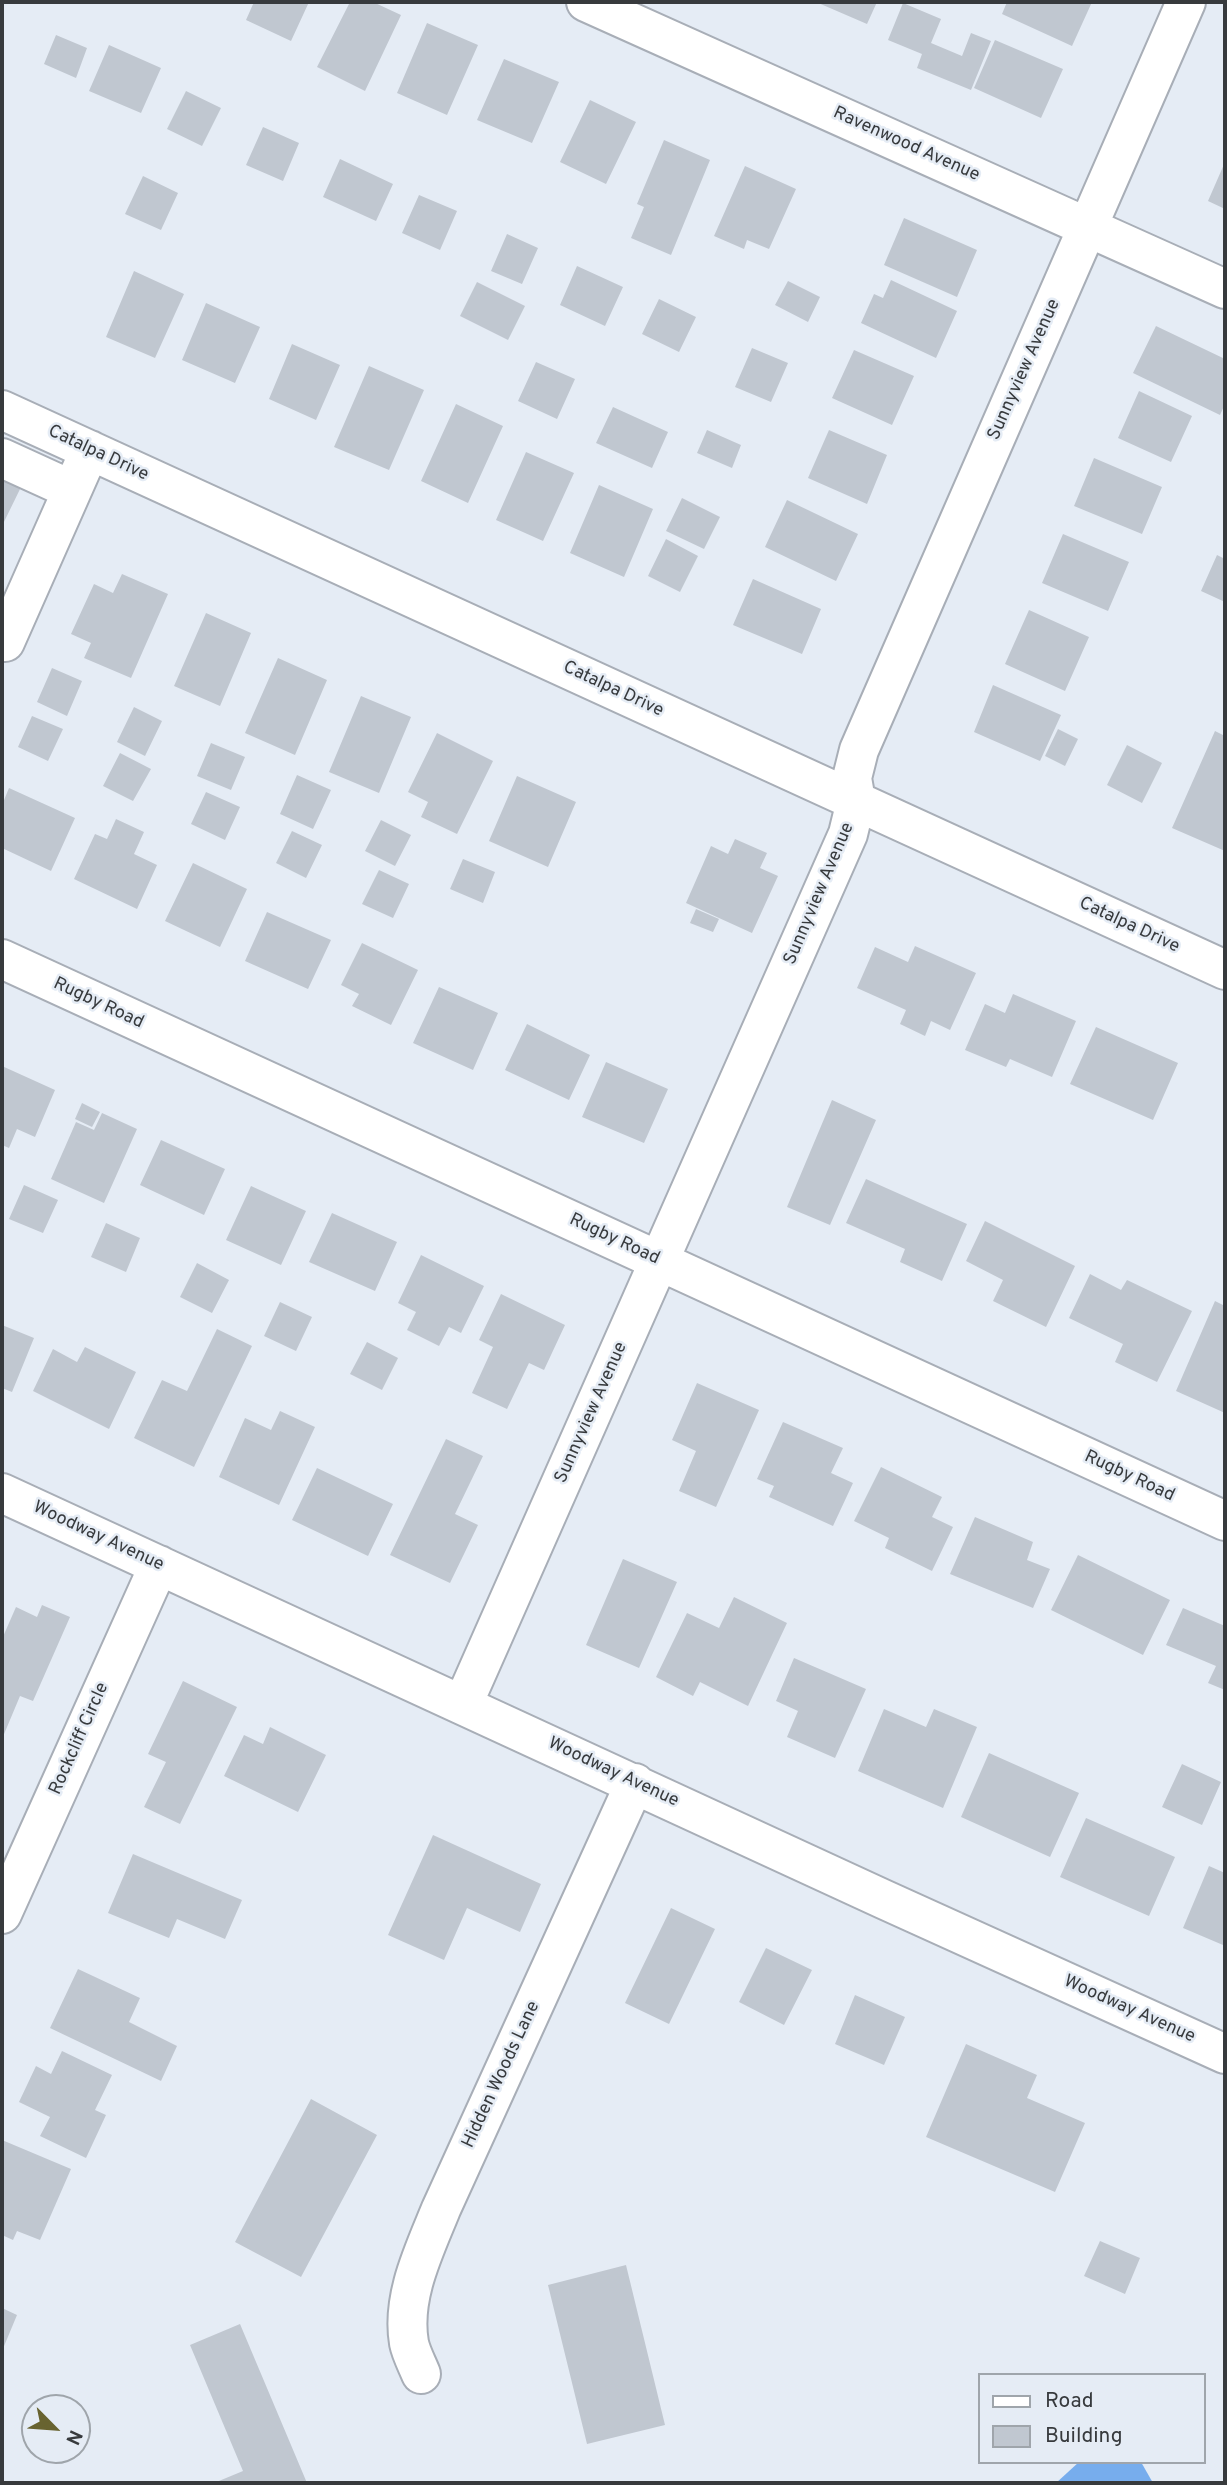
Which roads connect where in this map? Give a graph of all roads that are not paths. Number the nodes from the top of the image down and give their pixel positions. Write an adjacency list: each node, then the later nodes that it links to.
1 (586, 2): 3 (street, Ravenwood Avenue)
2 (1186, 2): 3 (street, Sunnyview Avenue)
3 (1087, 227): 4 (street, Ravenwood Avenue); 10 (street, Sunnyview Avenue)
4 (1225, 289)
5 (2, 410): 6 (street, Catalpa Drive)
6 (90, 450): 8 (street); 10 (street, Catalpa Drive)
7 (2, 457): 8 (street)
8 (72, 490): 9 (street)
9 (5, 642)
10 (856, 801): 12 (street, Catalpa Drive); 13 (street, Sunnyview Avenue)
11 (2, 960): 13 (street, Rugby Road)
12 (1225, 970)
13 (660, 1261): 15 (street, Rugby Road); 17 (street, Sunnyview Avenue)
14 (2, 1493): 16 (street, Woodway Avenue)
15 (1225, 1521)
16 (159, 1565): 17 (street, Woodway Avenue); 19 (street, Rockcliff Circle)
17 (463, 1704): 18 (street, Woodway Avenue)
18 (635, 1783): 20 (street, Woodway Avenue); 21 (street, Hidden Woods Lane)
19 (2, 1914)
20 (1225, 2053)
21 (421, 2374)

